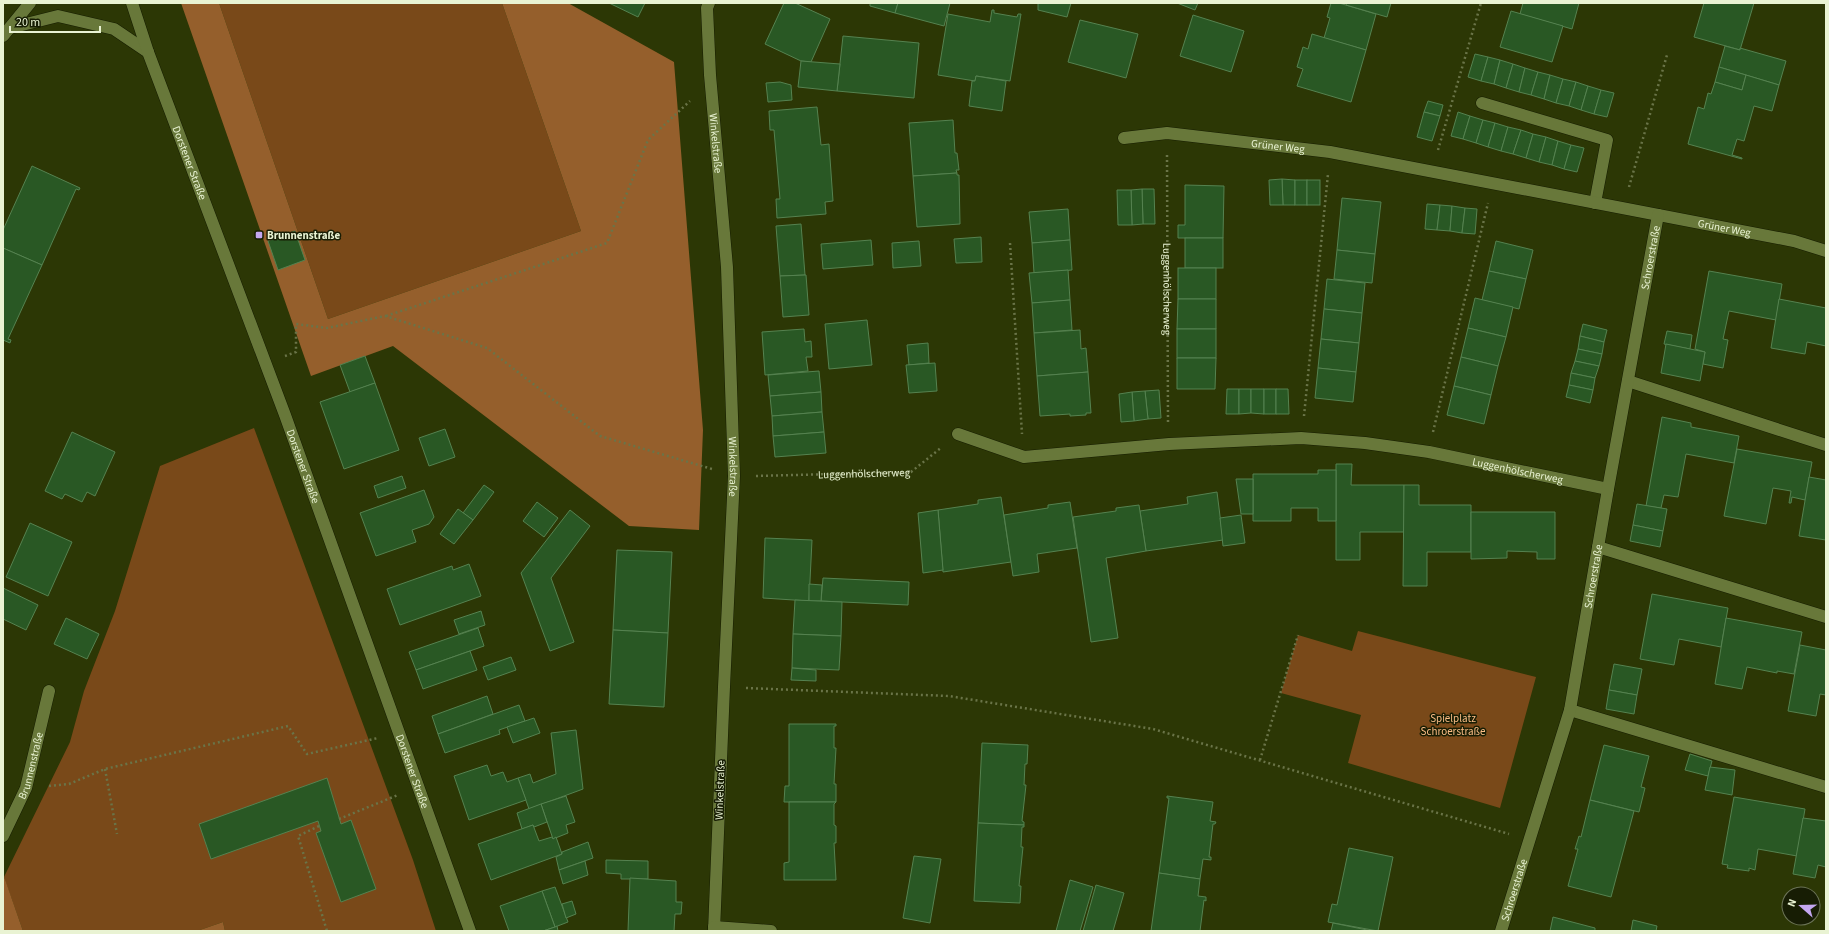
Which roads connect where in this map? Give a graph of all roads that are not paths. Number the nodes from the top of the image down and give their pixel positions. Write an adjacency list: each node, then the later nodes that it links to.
1 (30, 3): 4 (street)
2 (132, 3): 5 (street, Dorstener Straße)
3 (709, 3): 21 (street, Winkelstraße)
4 (6, 32): 5 (street)
5 (148, 52): 22 (street, Dorstener Straße)
6 (1482, 103): 8 (street)
7 (1124, 138): 8 (street, Grüner Weg)
8 (1595, 203): 9 (street, Grüner Weg)
9 (1658, 215): 10 (street, Grüner Weg); 11 (street, Schroerstraße)
10 (1826, 251)
11 (1628, 381): 13 (street); 14 (street, Schroerstraße)
12 (958, 434): 14 (street, Luggenhölscherweg)
13 (1826, 445)
14 (1608, 489): 15 (street, Schroerstraße)
15 (1598, 547): 16 (street); 18 (street, Schroerstraße)
16 (1826, 617)
17 (49, 691): 20 (street, Brunnenstraße)
18 (1570, 710): 19 (street); 24 (street, Schroerstraße)
19 (1826, 787)
20 (3, 836)
21 (714, 929): 23 (street)
22 (470, 931)
23 (771, 931)
24 (1501, 931)

